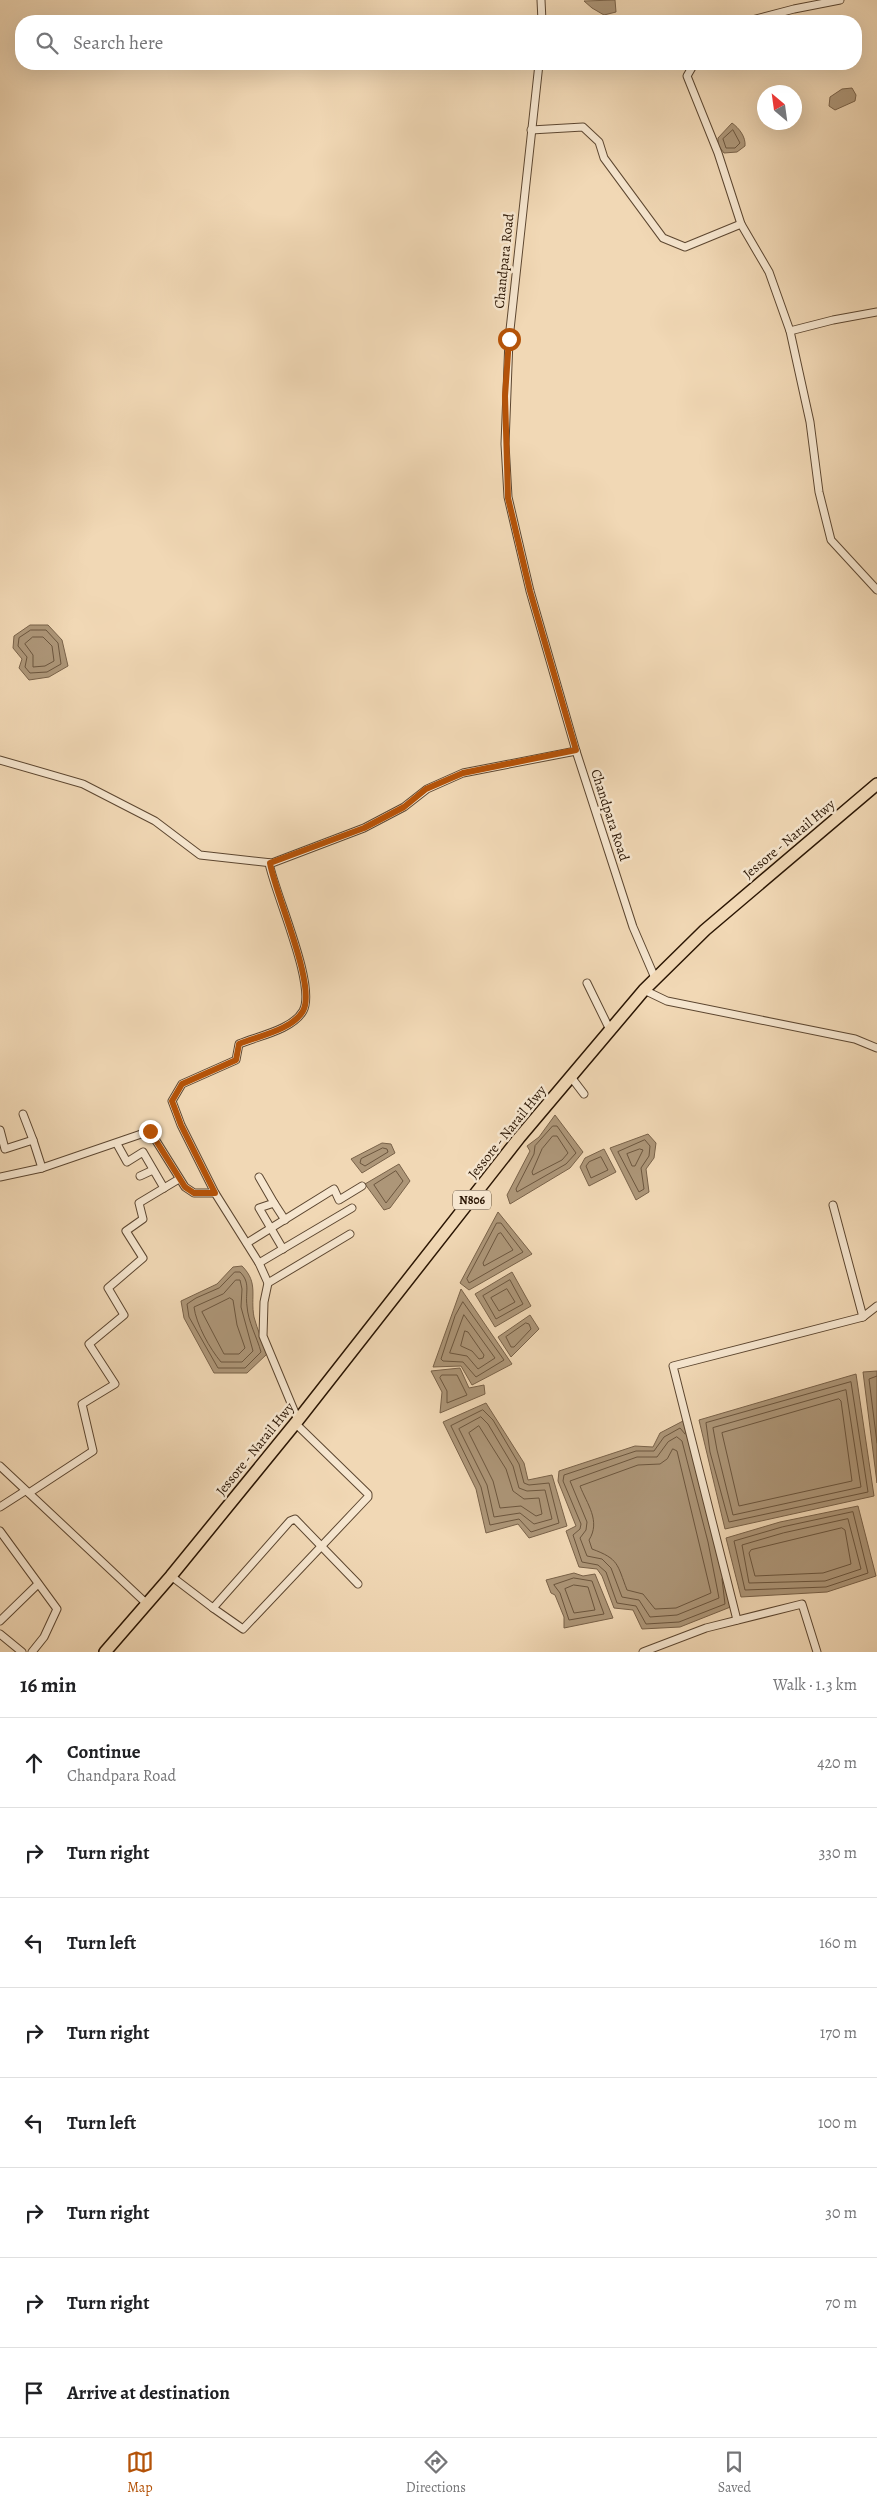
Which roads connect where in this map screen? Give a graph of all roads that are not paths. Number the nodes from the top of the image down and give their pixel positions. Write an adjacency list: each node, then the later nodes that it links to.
1 (542, 0): 3 (street)
2 (840, 0): 4 (street)
3 (542, 15)
4 (771, 15)
5 (538, 70): 7 (street, Chandpara Road)
6 (690, 70): 8 (street)
7 (531, 130): 8 (street); 12 (street, Chandpara Road)
8 (741, 224): 10 (street)
9 (877, 312): 10 (street)
10 (790, 331): 11 (street)
11 (877, 590)
12 (576, 750): 15 (street); 16 (street, Chandpara Road)
13 (0, 760): 15 (street)
14 (877, 784): 16 (highway, Jessore - Narail Hwy / N806)
15 (270, 863): 35 (street)
16 (655, 978): 18 (highway, Jessore - Narail Hwy / N806)
17 (587, 983): 19 (street)
18 (644, 990): 19 (highway, Jessore - Narail Hwy / N806); 20 (street)
19 (610, 1030): 21 (highway, Jessore - Narail Hwy / N806)
20 (877, 1048)
21 (571, 1077): 22 (street); 48 (highway, Jessore - Narail Hwy / N806)
22 (584, 1094)
23 (24, 1114): 25 (street)
24 (0, 1130): 25 (street)
25 (33, 1140): 27 (street)
26 (117, 1144): 28 (street)
27 (42, 1168): 30 (street); 35 (street)
28 (153, 1170): 29 (street); 34 (street)
29 (140, 1176)
30 (0, 1177)
31 (259, 1177): 36 (street)
32 (179, 1179): 34 (street)
33 (362, 1186): 39 (street)
34 (164, 1188): 50 (street)
35 (215, 1193): 42 (street)
36 (274, 1203): 39 (street); 40 (street)
37 (833, 1205): 47 (street)
38 (352, 1208): 43 (street)
39 (284, 1220): 40 (street)
40 (271, 1229): 42 (street); 43 (street)
41 (350, 1234): 45 (street)
42 (247, 1244): 44 (street)
43 (283, 1249): 44 (street)
44 (260, 1264): 45 (street)
45 (268, 1284): 48 (street)
46 (877, 1306): 47 (street)
47 (863, 1317): 59 (street)
48 (297, 1422): 53 (street); 54 (highway, Jessore - Narail Hwy / N806)
49 (0, 1466): 50 (street)
50 (27, 1492): 51 (street); 57 (street)
51 (0, 1507)
52 (0, 1531): 55 (street)
53 (322, 1546): 56 (street); 58 (street); 58 (street)
54 (171, 1576): 57 (highway, Jessore - Narail Hwy / N806); 58 (street)
55 (38, 1584): 60 (street); 63 (street)
56 (358, 1584)
57 (147, 1604): 64 (highway, Jessore - Narail Hwy / N806)
58 (214, 1608)
59 (737, 1620): 65 (street); 66 (street)
60 (0, 1621)
61 (0, 1634): 62 (street)
62 (22, 1652)
63 (32, 1652)
64 (105, 1652)
65 (643, 1652)
66 (817, 1652)

